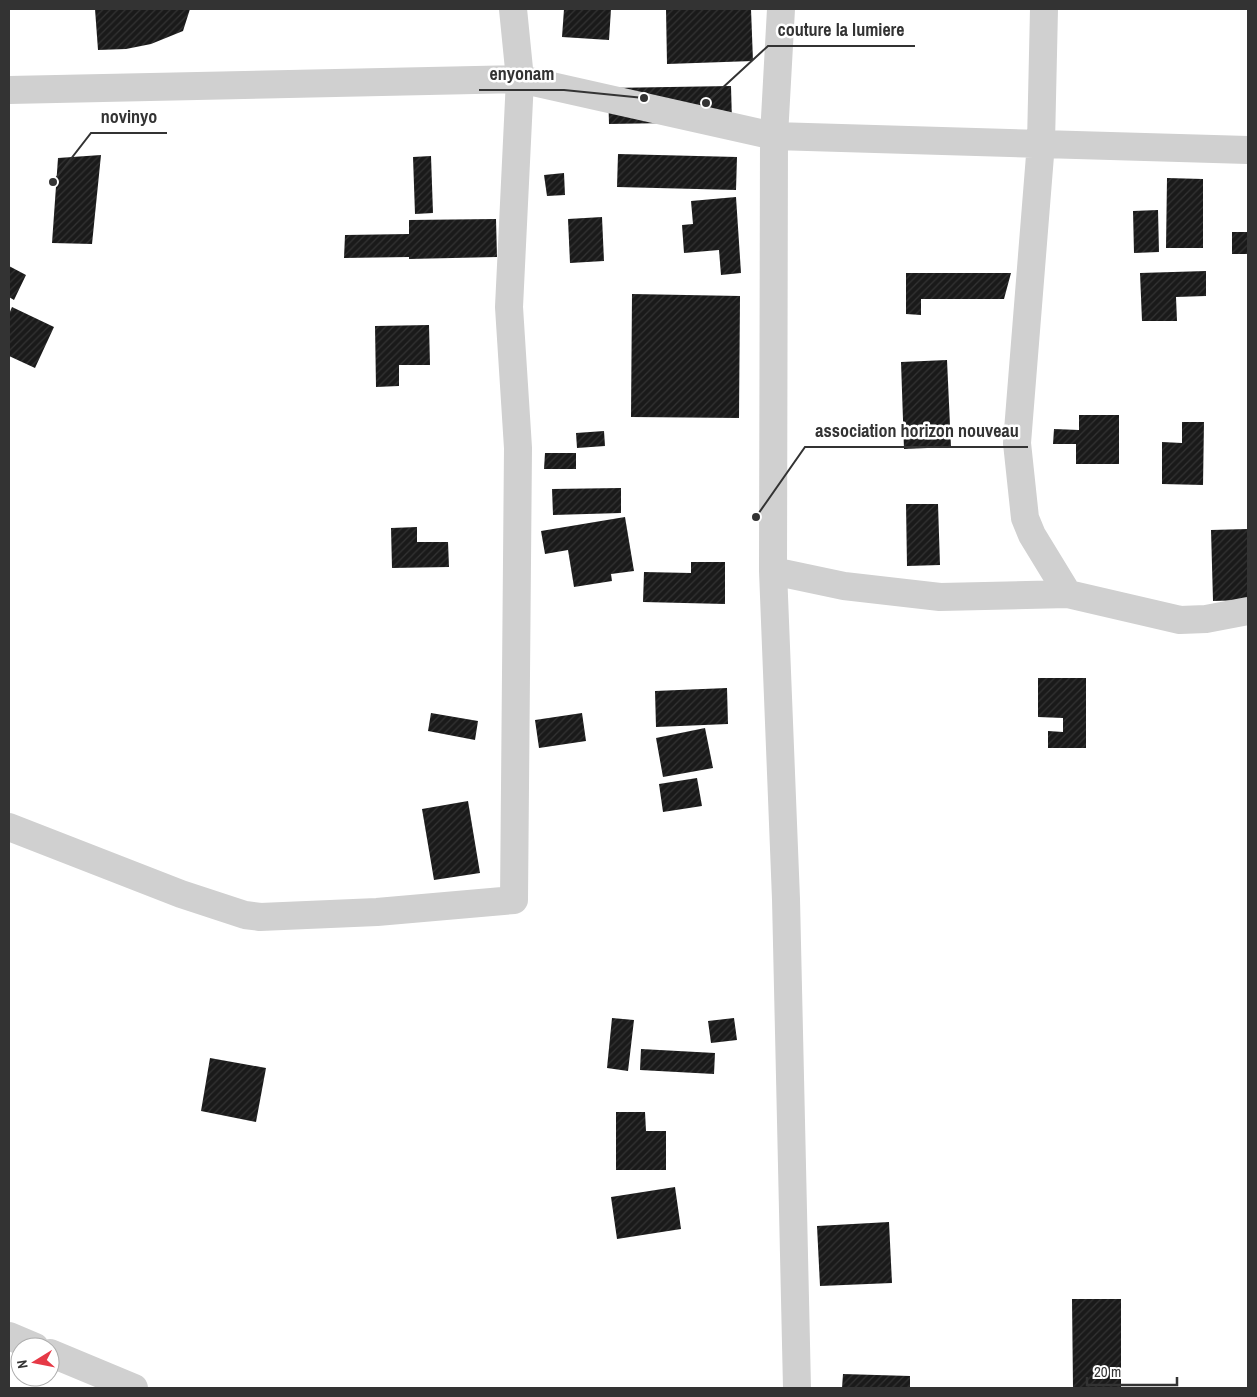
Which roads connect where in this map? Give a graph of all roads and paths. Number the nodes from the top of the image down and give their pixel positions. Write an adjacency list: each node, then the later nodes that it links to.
1 (513, 9): 4 (street)
2 (781, 9): 6 (street)
3 (1044, 9): 7 (street)
4 (520, 79): 5 (street); 6 (street); 12 (street)
5 (10, 92)
6 (774, 136): 7 (street); 9 (street)
7 (1041, 143): 8 (street); 10 (street)
8 (1248, 150)
9 (773, 571): 10 (street); 15 (street)
10 (1068, 594): 11 (street)
11 (1247, 616)
12 (9, 827)
13 (60, 1357): 14 (street)
14 (134, 1388)
15 (797, 1388)

